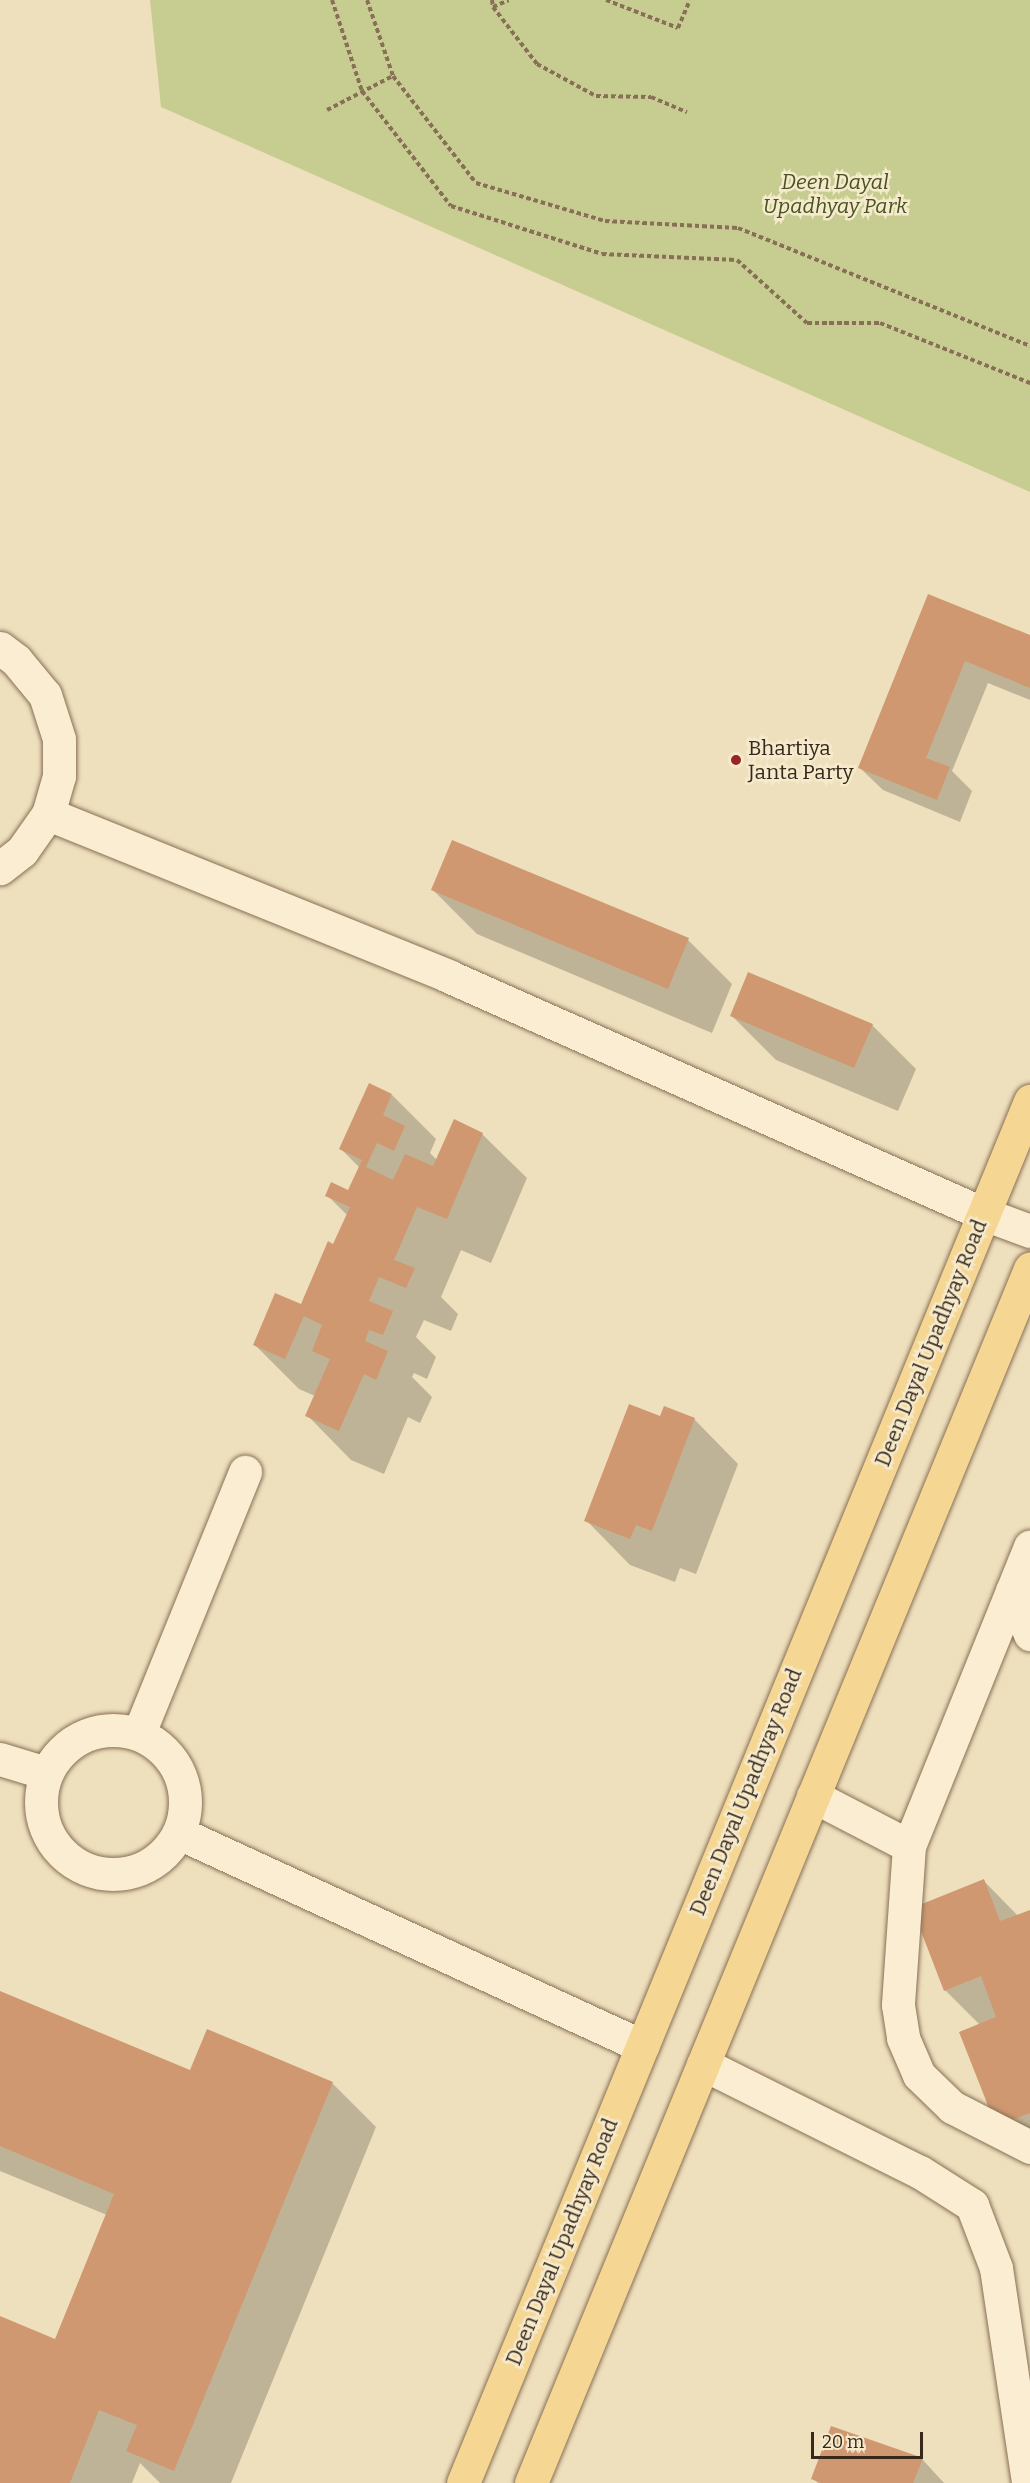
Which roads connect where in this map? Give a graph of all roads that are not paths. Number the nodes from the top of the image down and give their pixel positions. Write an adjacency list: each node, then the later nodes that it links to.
1 (0, 648): 2 (street)
2 (48, 814): 3 (street); 5 (street)
3 (0, 868)
4 (1030, 1101): 5 (main road, Deen Dayal Upadhyay Road)
5 (984, 1214): 6 (street); 18 (main road, Deen Dayal Upadhyay Road)
6 (1030, 1230)
7 (1030, 1269): 15 (main road)
8 (245, 1472): 12 (street)
9 (1030, 1546): 10 (street)
10 (1012, 1591): 11 (street); 17 (street)
11 (1030, 1634)
12 (139, 1733): 14 (street); 16 (street)
13 (0, 1759): 14 (street)
14 (46, 1773): 16 (street)
15 (813, 1796): 17 (street); 19 (main road)
16 (179, 1833): 18 (street)
17 (909, 1846): 20 (street)
18 (642, 2046): 21 (main road, Deen Dayal Upadhyay Road)
19 (704, 2064): 22 (main road); 23 (street)
20 (1027, 2144)
21 (463, 2483)
22 (531, 2483)
23 (1028, 2483)

